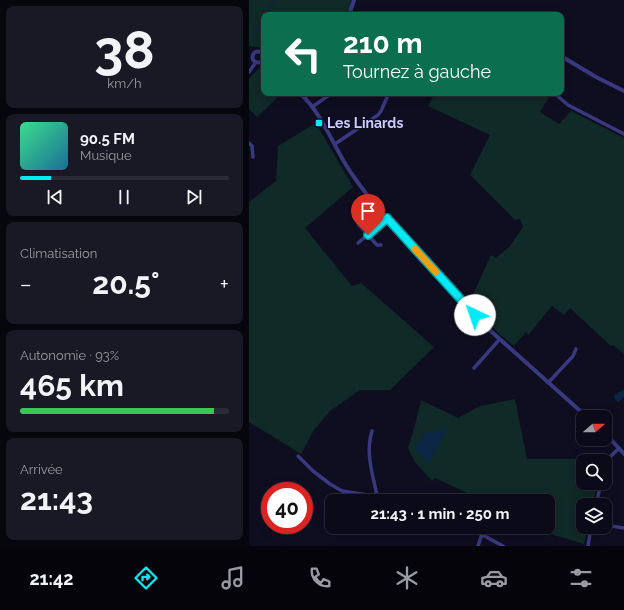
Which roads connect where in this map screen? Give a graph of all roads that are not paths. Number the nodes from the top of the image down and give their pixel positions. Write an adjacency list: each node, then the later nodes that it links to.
1 (354, 0): 2 (street)
2 (350, 12)
3 (249, 52): 5 (street)
4 (261, 53): 5 (street)
5 (253, 54): 7 (street)
6 (564, 58): 10 (street)
7 (256, 62): 8 (street); 9 (street)
8 (261, 62)
9 (249, 72)
10 (624, 91)
11 (303, 96): 15 (street)
12 (327, 96): 15 (street)
13 (388, 96): 18 (street)
14 (558, 96): 16 (street)
15 (312, 106): 18 (street)
16 (624, 134)
17 (249, 143): 19 (street)
18 (335, 144): 20 (street)
19 (253, 156)
20 (387, 218): 22 (street); 25 (street)
21 (358, 219): 22 (street)
22 (368, 235): 23 (street); 24 (street)
23 (358, 243)
24 (381, 245)
25 (499, 340): 27 (street); 28 (street)
26 (576, 349): 28 (street)
27 (474, 368)
28 (548, 383): 29 (street)
29 (579, 410)
30 (372, 431): 37 (street)
31 (612, 440): 32 (street)
32 (619, 448): 33 (street); 34 (street)
33 (624, 454)
34 (612, 455)
35 (298, 456): 36 (street)
36 (360, 494)
37 (377, 494)
38 (612, 526): 39 (street)
39 (624, 528)
40 (482, 534): 42 (street); 43 (street)
41 (590, 534): 44 (street)
42 (478, 546)
43 (503, 546)
44 (588, 546)

